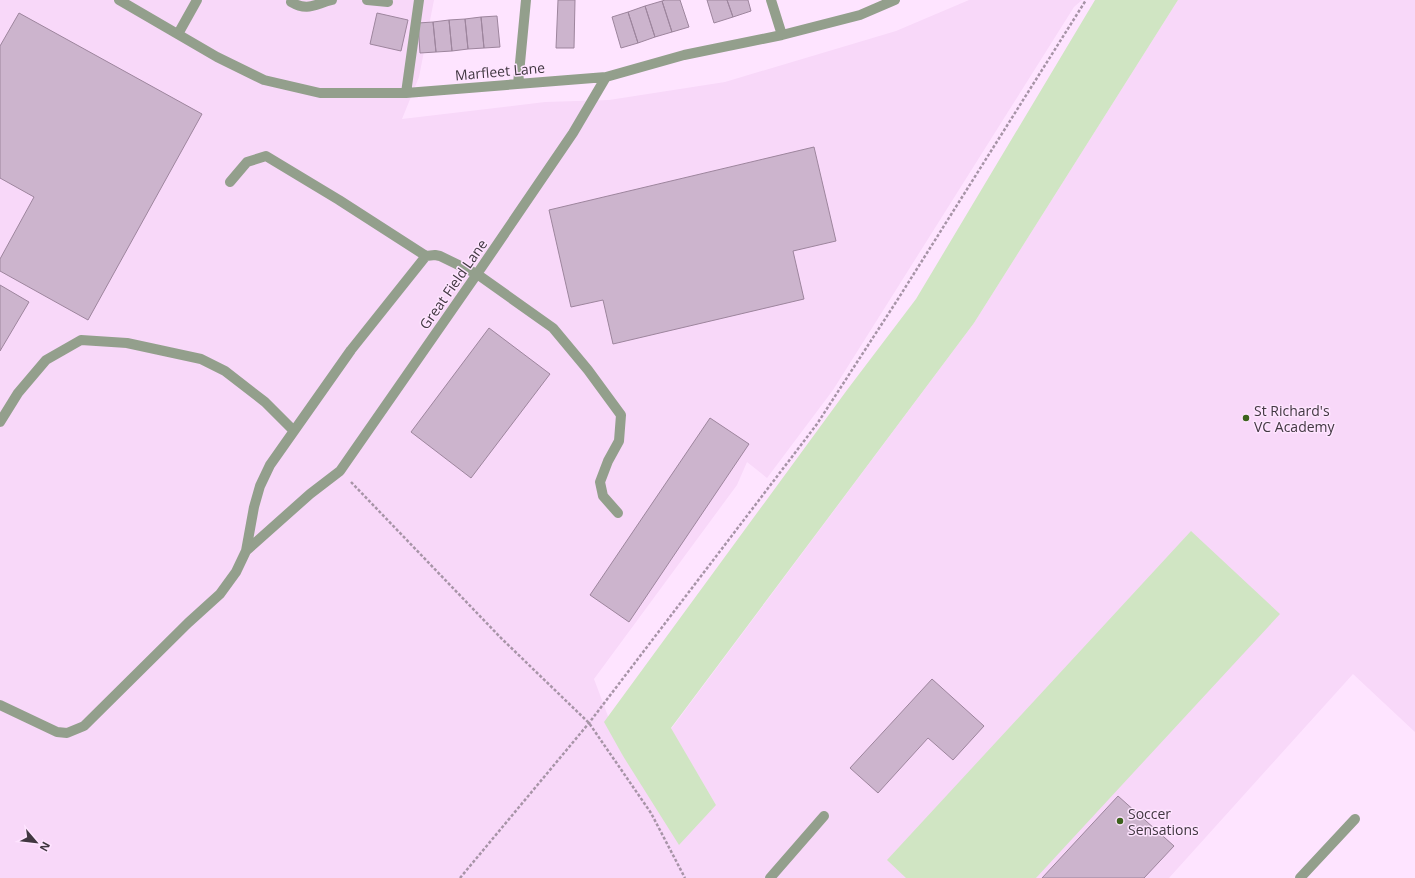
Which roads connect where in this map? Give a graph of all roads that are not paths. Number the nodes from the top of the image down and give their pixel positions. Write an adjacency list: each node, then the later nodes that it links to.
1 (119, 0): 11 (street, Marfleet Lane)
2 (197, 0): 11 (street)
3 (332, 0): 9 (street)
4 (367, 0): 10 (street)
5 (419, 0): 15 (street)
6 (526, 0): 14 (street)
7 (771, 0): 12 (street)
8 (895, 0): 12 (street, Marfleet Lane)
9 (290, 1)
10 (388, 2)
11 (178, 34): 15 (street, Marfleet Lane)
12 (782, 35): 13 (street, Marfleet Lane)
13 (606, 77): 14 (street, Marfleet Lane); 18 (street, Great Field Lane)
14 (518, 84): 15 (street, Marfleet Lane)
15 (406, 93)
16 (230, 182): 17 (street)
17 (426, 256): 18 (street); 20 (street)
18 (477, 274): 21 (street); 22 (street, Great Field Lane)
19 (0, 422): 20 (street)
20 (294, 431): 22 (street)
21 (618, 513)
22 (246, 551): 23 (street)
23 (0, 705)
24 (824, 816): 26 (street)
25 (1355, 819): 27 (street)
26 (770, 878)
27 (1300, 878)

